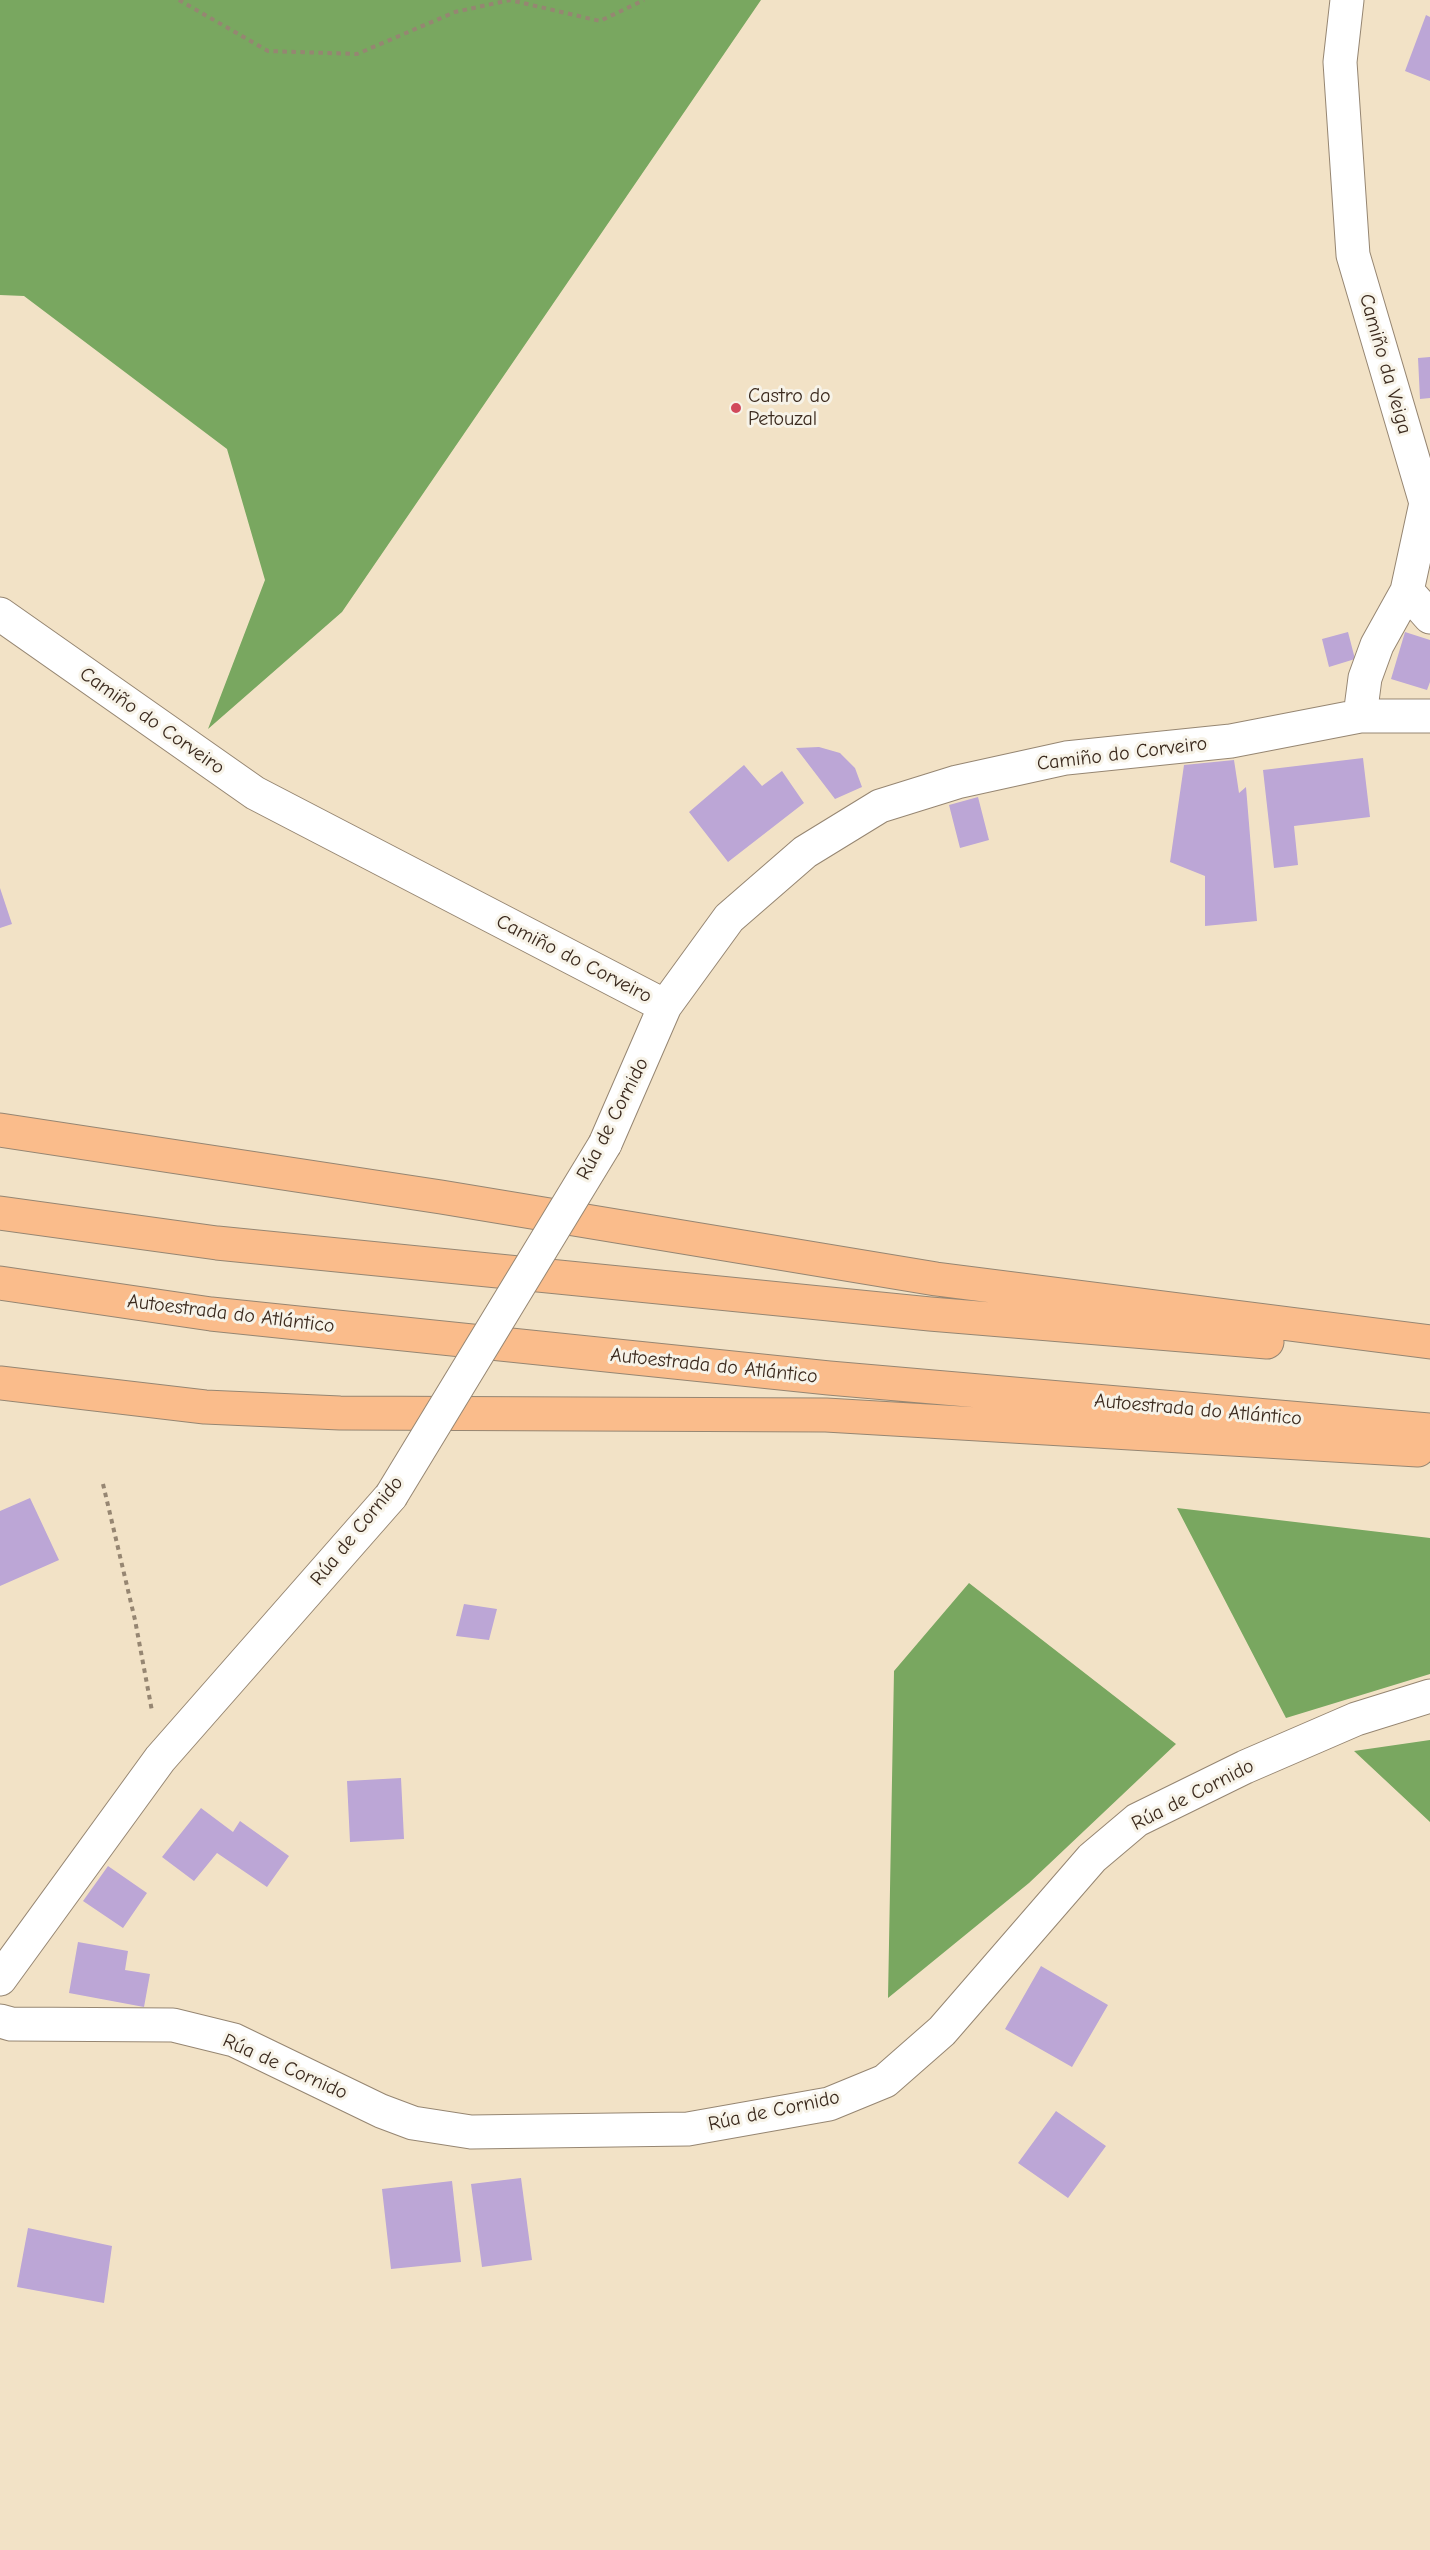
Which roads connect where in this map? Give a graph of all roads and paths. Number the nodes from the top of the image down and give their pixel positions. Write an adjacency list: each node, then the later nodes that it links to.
1 (179, 0): 2 (path)
2 (644, 0)
3 (1347, 0): 4 (street, Camiño da Veiga)
4 (1407, 591): 6 (street); 7 (street, Camiño da Veiga)
5 (0, 614): 9 (street, Camiño do Corveiro)
6 (1430, 617)
7 (1360, 716): 8 (street, Camiño do Corveiro); 9 (street, Camiño do Corveiro)
8 (1430, 716)
9 (665, 1006): 20 (street, Rúa de Cornido, bridge)
10 (0, 1130): 13 (highway)
11 (0, 1213): 14 (highway)
12 (0, 1283): 16 (highway, Autoestrada do Atlántico)
13 (1430, 1342)
14 (1430, 1356)
15 (0, 1383): 17 (highway)
16 (1430, 1430)
17 (1430, 1451)
18 (103, 1484): 20 (path)
19 (1430, 1696): 22 (street, Rúa de Cornido)
20 (160, 1759): 21 (street, Rúa de Cornido)
21 (0, 1979)
22 (0, 2021)

